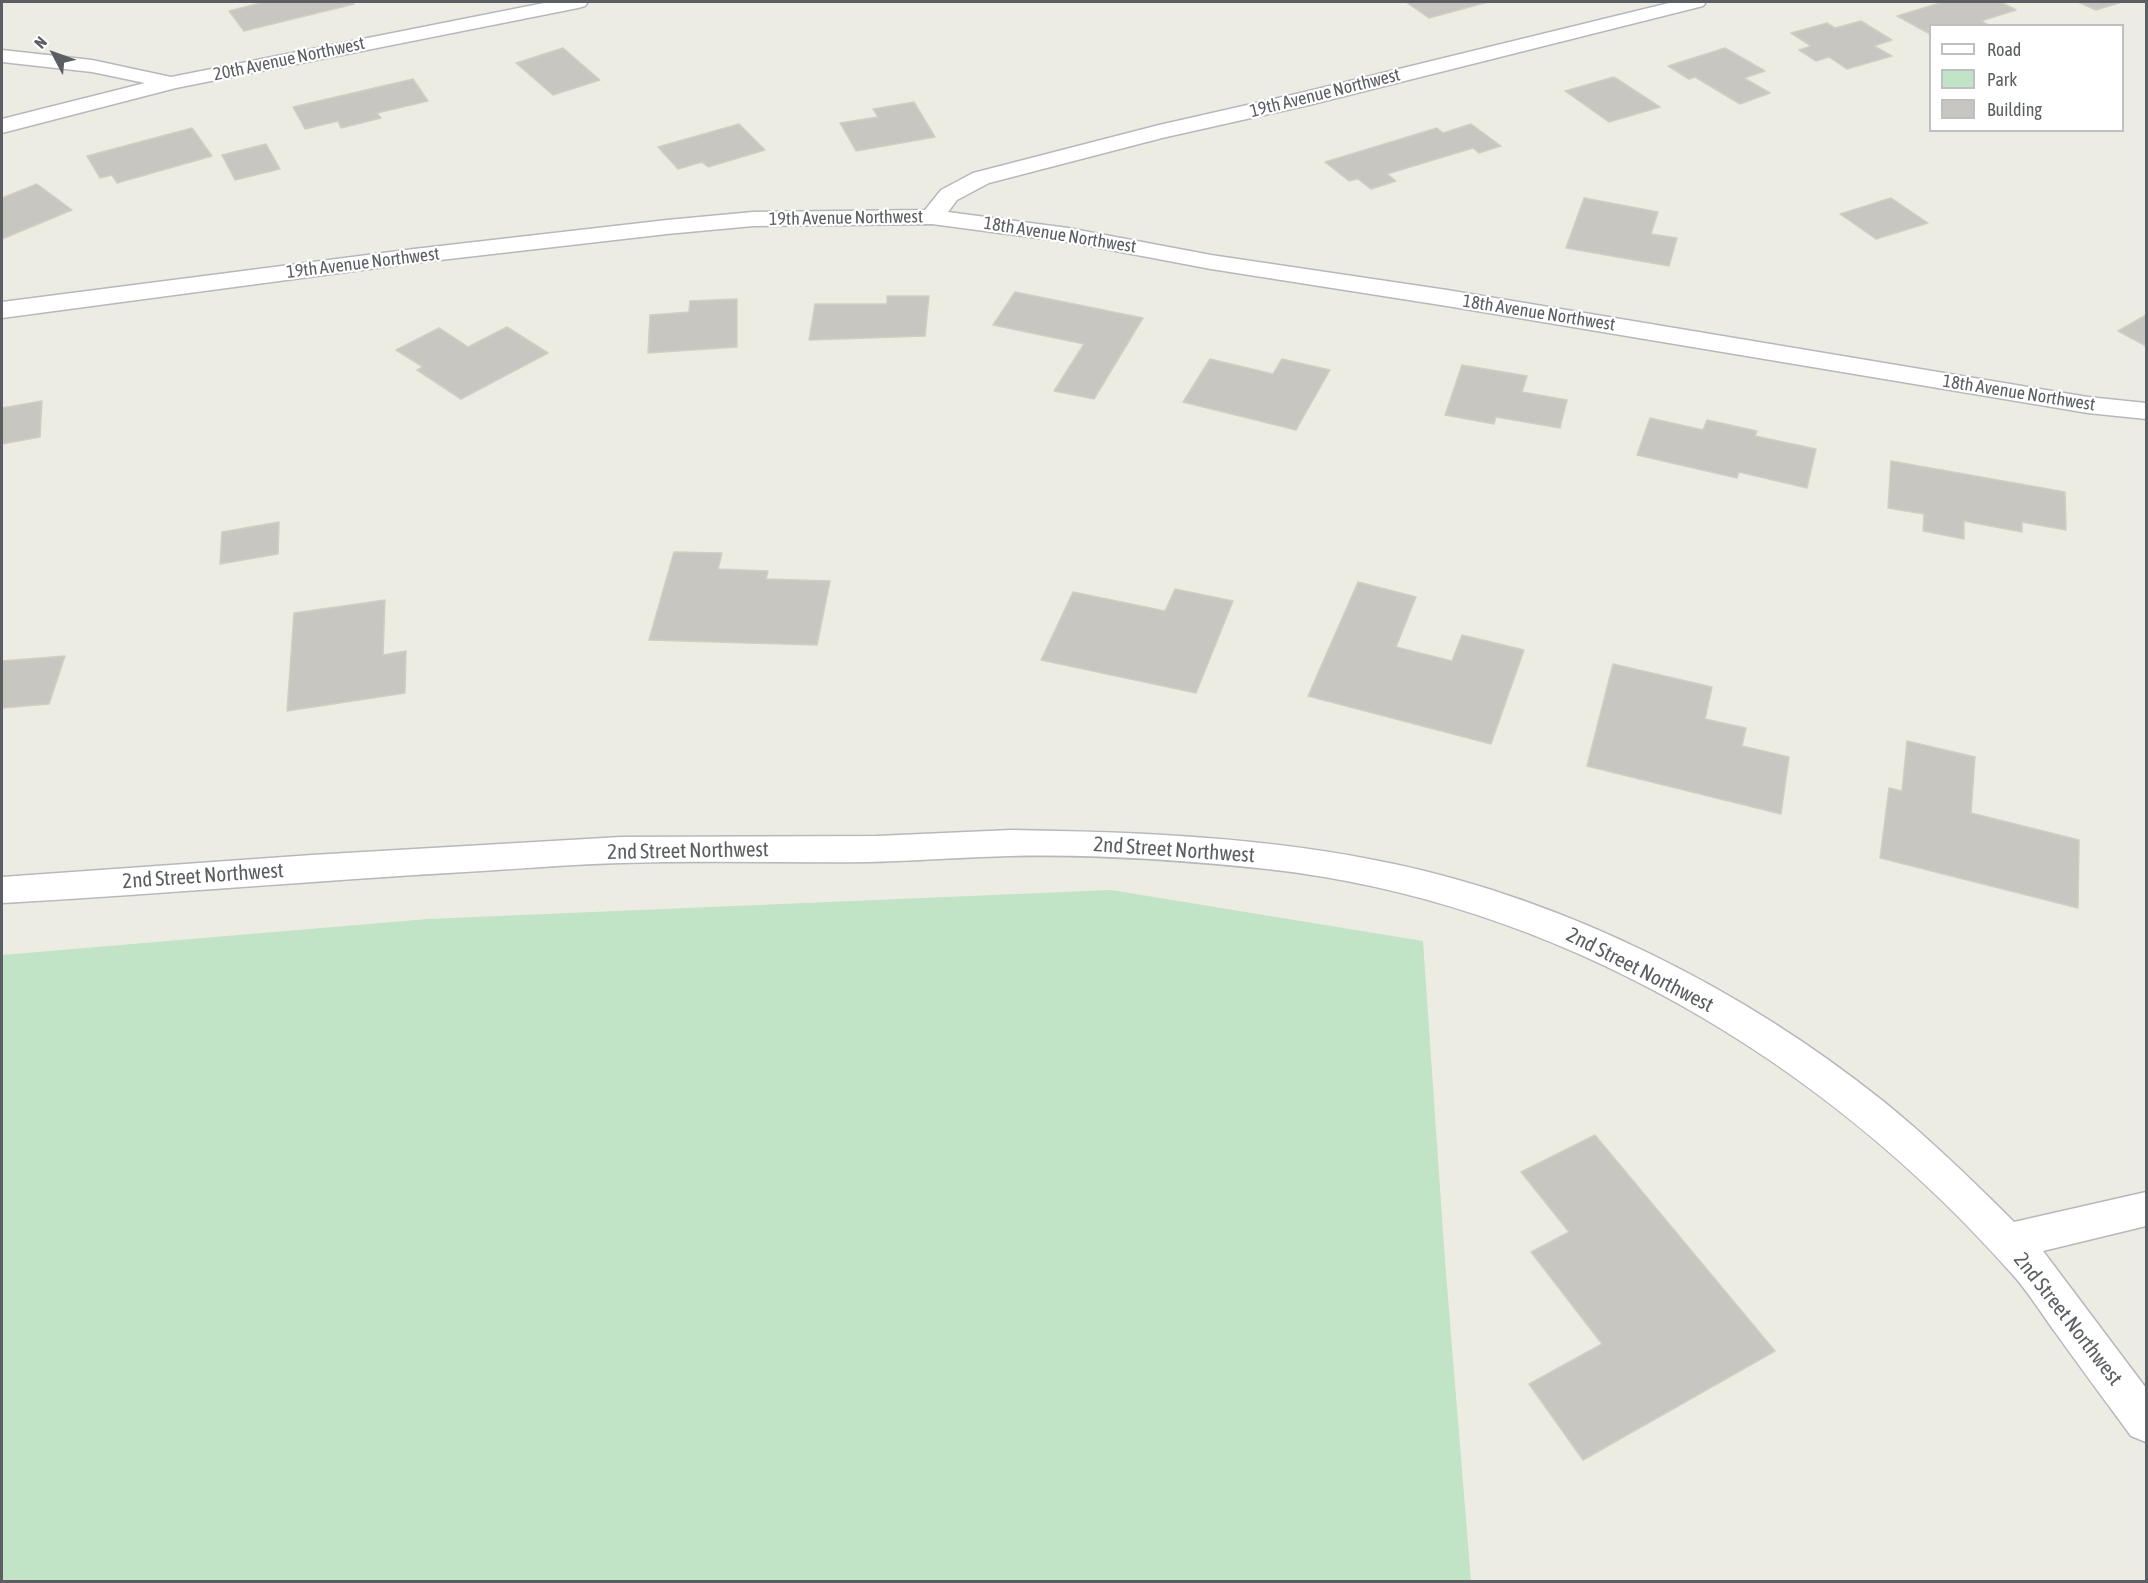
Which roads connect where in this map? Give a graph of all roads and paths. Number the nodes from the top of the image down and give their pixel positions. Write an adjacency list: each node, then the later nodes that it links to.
1 (578, 2): 4 (street, 20th Avenue Northwest)
2 (1696, 2): 6 (street, 19th Avenue Northwest)
3 (2, 56): 4 (street)
4 (176, 82): 5 (street, 20th Avenue Northwest)
5 (2, 126)
6 (932, 217): 7 (street, 19th Avenue Northwest); 8 (street, 18th Avenue Northwest)
7 (2, 310)
8 (2146, 411)
9 (2, 891): 11 (street, 2nd Street Northwest)
10 (2146, 1209): 11 (street)
11 (2007, 1242): 12 (street, 2nd Street Northwest)
12 (2146, 1422)

